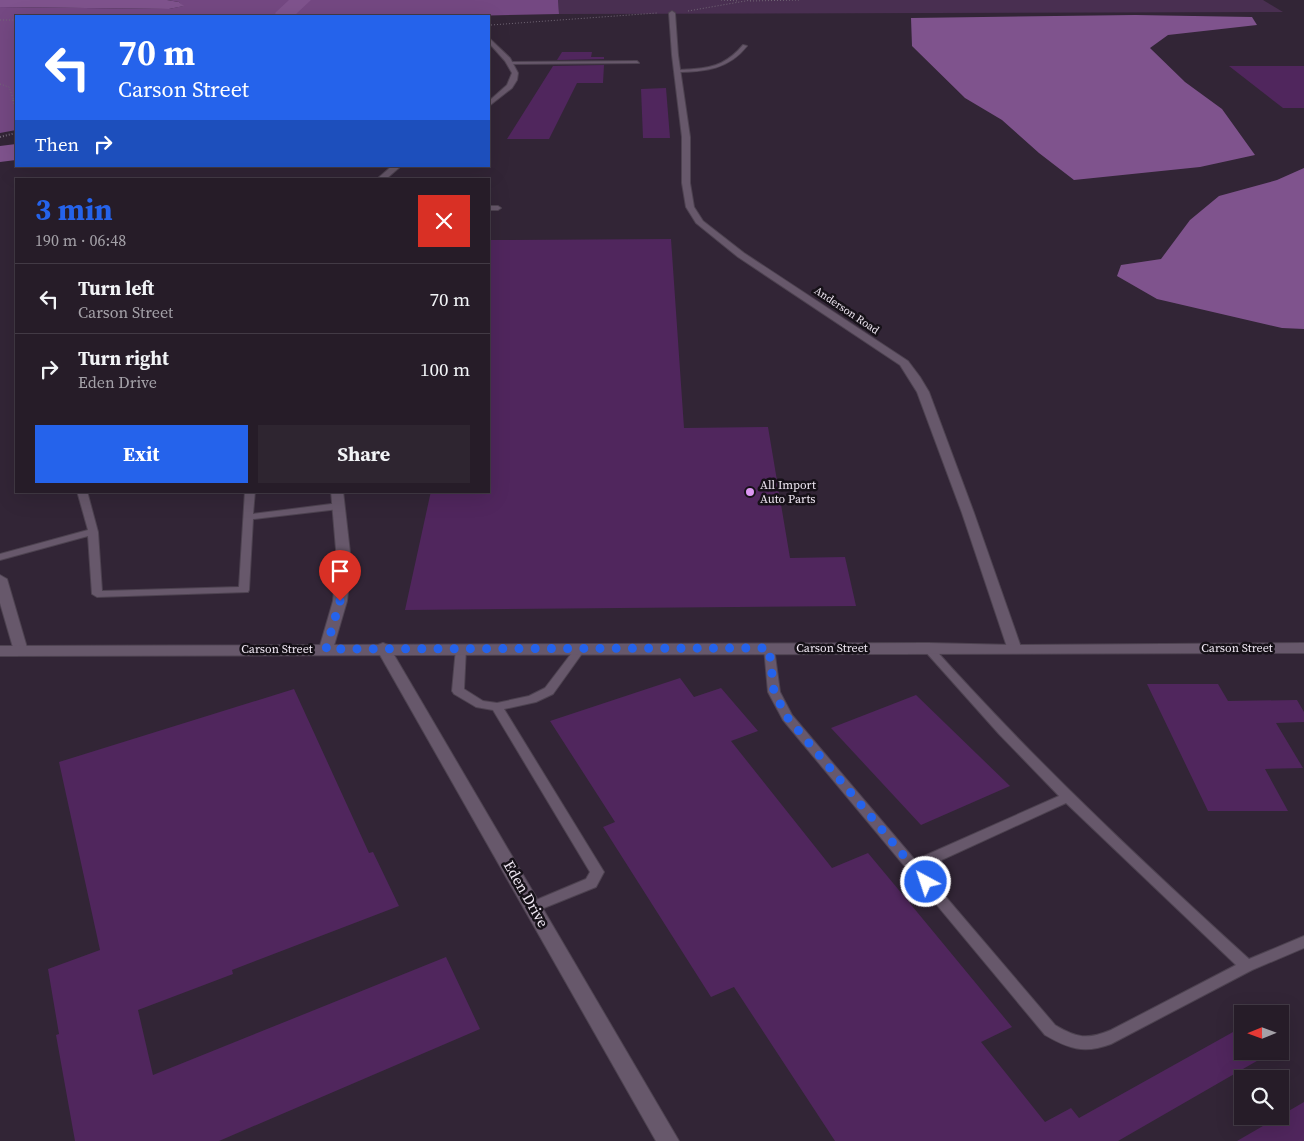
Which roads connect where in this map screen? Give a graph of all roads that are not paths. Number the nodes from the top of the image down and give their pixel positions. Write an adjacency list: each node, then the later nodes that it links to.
1 (668, 13): 6 (street, Anderson Road)
2 (490, 41): 5 (street)
3 (745, 46): 6 (lane)
4 (637, 62): 5 (lane)
5 (512, 63): 7 (street)
6 (677, 71): 27 (street, Anderson Road)
7 (490, 103)
8 (396, 167): 9 (street)
9 (382, 178)
10 (490, 208): 11 (lane)
11 (498, 208)
12 (83, 493): 17 (lane)
13 (250, 493): 16 (lane)
14 (337, 493): 15 (street)
15 (339, 506): 16 (lane); 26 (street)
16 (249, 517): 17 (lane)
17 (93, 532): 18 (lane)
18 (0, 557)
19 (0, 579): 29 (street)
20 (383, 648): 21 (street, Carson Street); 26 (street, Carson Street); 33 (street, Eden Drive)
21 (461, 648): 22 (street, Carson Street); 30 (lane)
22 (581, 648): 23 (street, Carson Street); 30 (lane)
23 (769, 648): 24 (street, Carson Street); 32 (lane)
24 (928, 648): 27 (street, Carson Street); 31 (lane)
25 (1304, 648): 27 (street, Carson Street)
26 (326, 649): 29 (street, Carson Street)
27 (1015, 650)
28 (0, 651): 29 (street, Carson Street)
29 (21, 651)
30 (497, 707): 33 (lane)
31 (1068, 797): 32 (lane); 35 (lane)
32 (913, 867): 35 (lane)
33 (534, 908): 36 (street, Eden Drive)
34 (1304, 942): 35 (lane)
35 (1247, 966)
36 (668, 1141)

